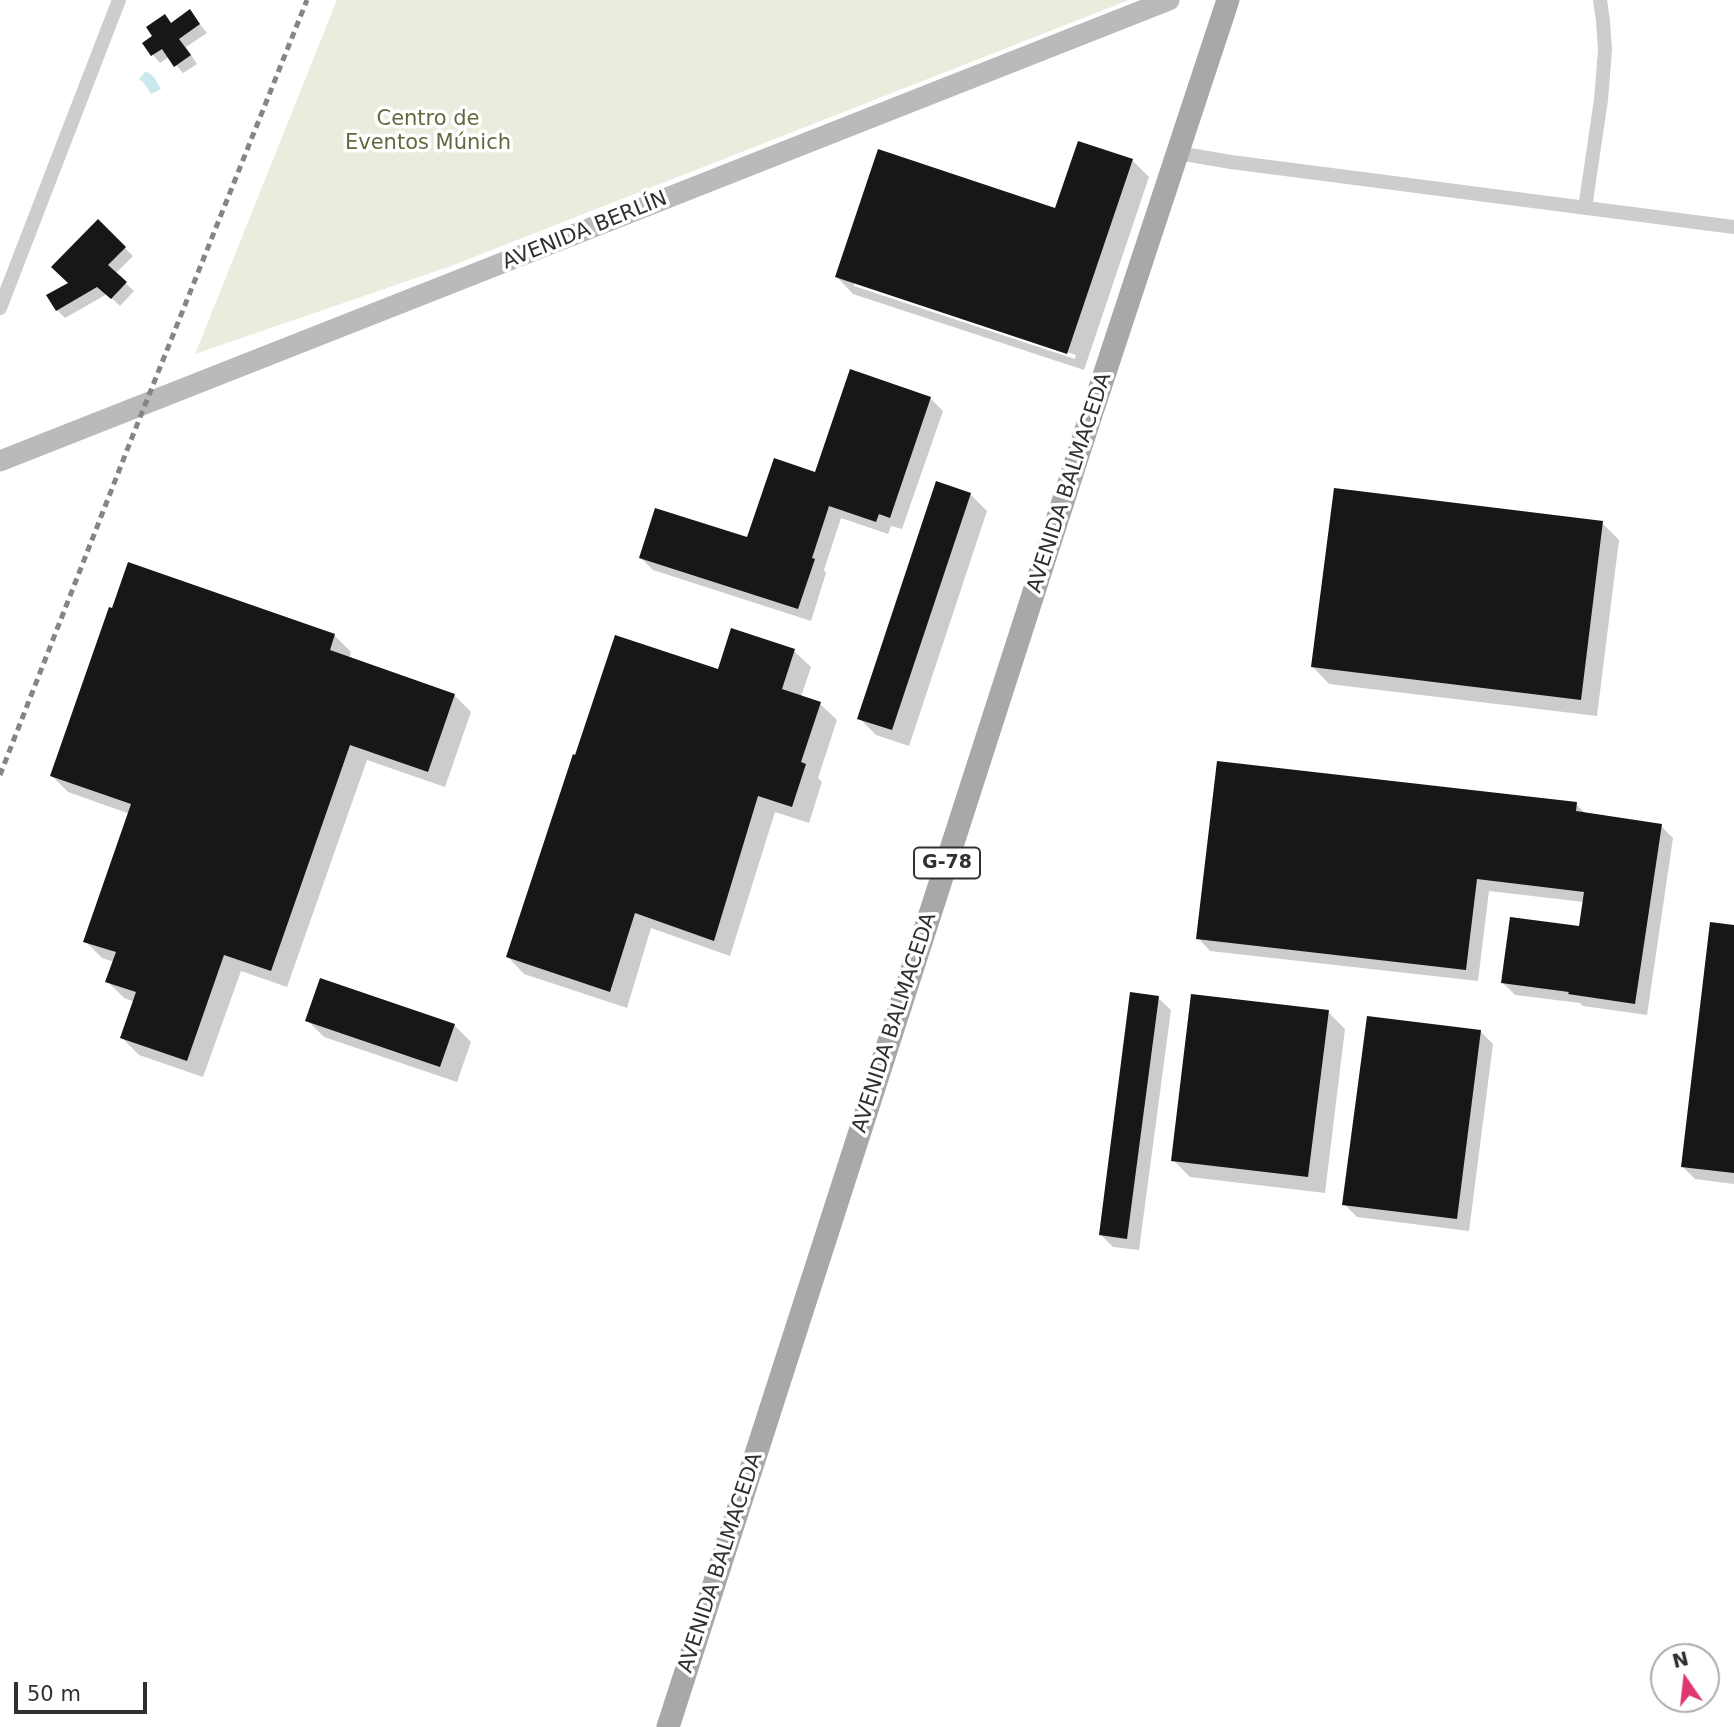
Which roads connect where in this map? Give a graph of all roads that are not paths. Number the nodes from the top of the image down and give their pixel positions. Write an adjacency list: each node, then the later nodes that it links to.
1 (119, 0): 8 (street)
2 (1169, 0): 9 (street, AVENIDA BERLÍN)
3 (1228, 0): 5 (main road, AVENIDA BALMACEDA / G-78)
4 (1600, 0): 6 (street)
5 (1178, 153): 6 (street); 10 (main road, AVENIDA BALMACEDA / G-78)
6 (1585, 208): 7 (street)
7 (1734, 227)
8 (0, 308)
9 (0, 461)
10 (668, 1727)

